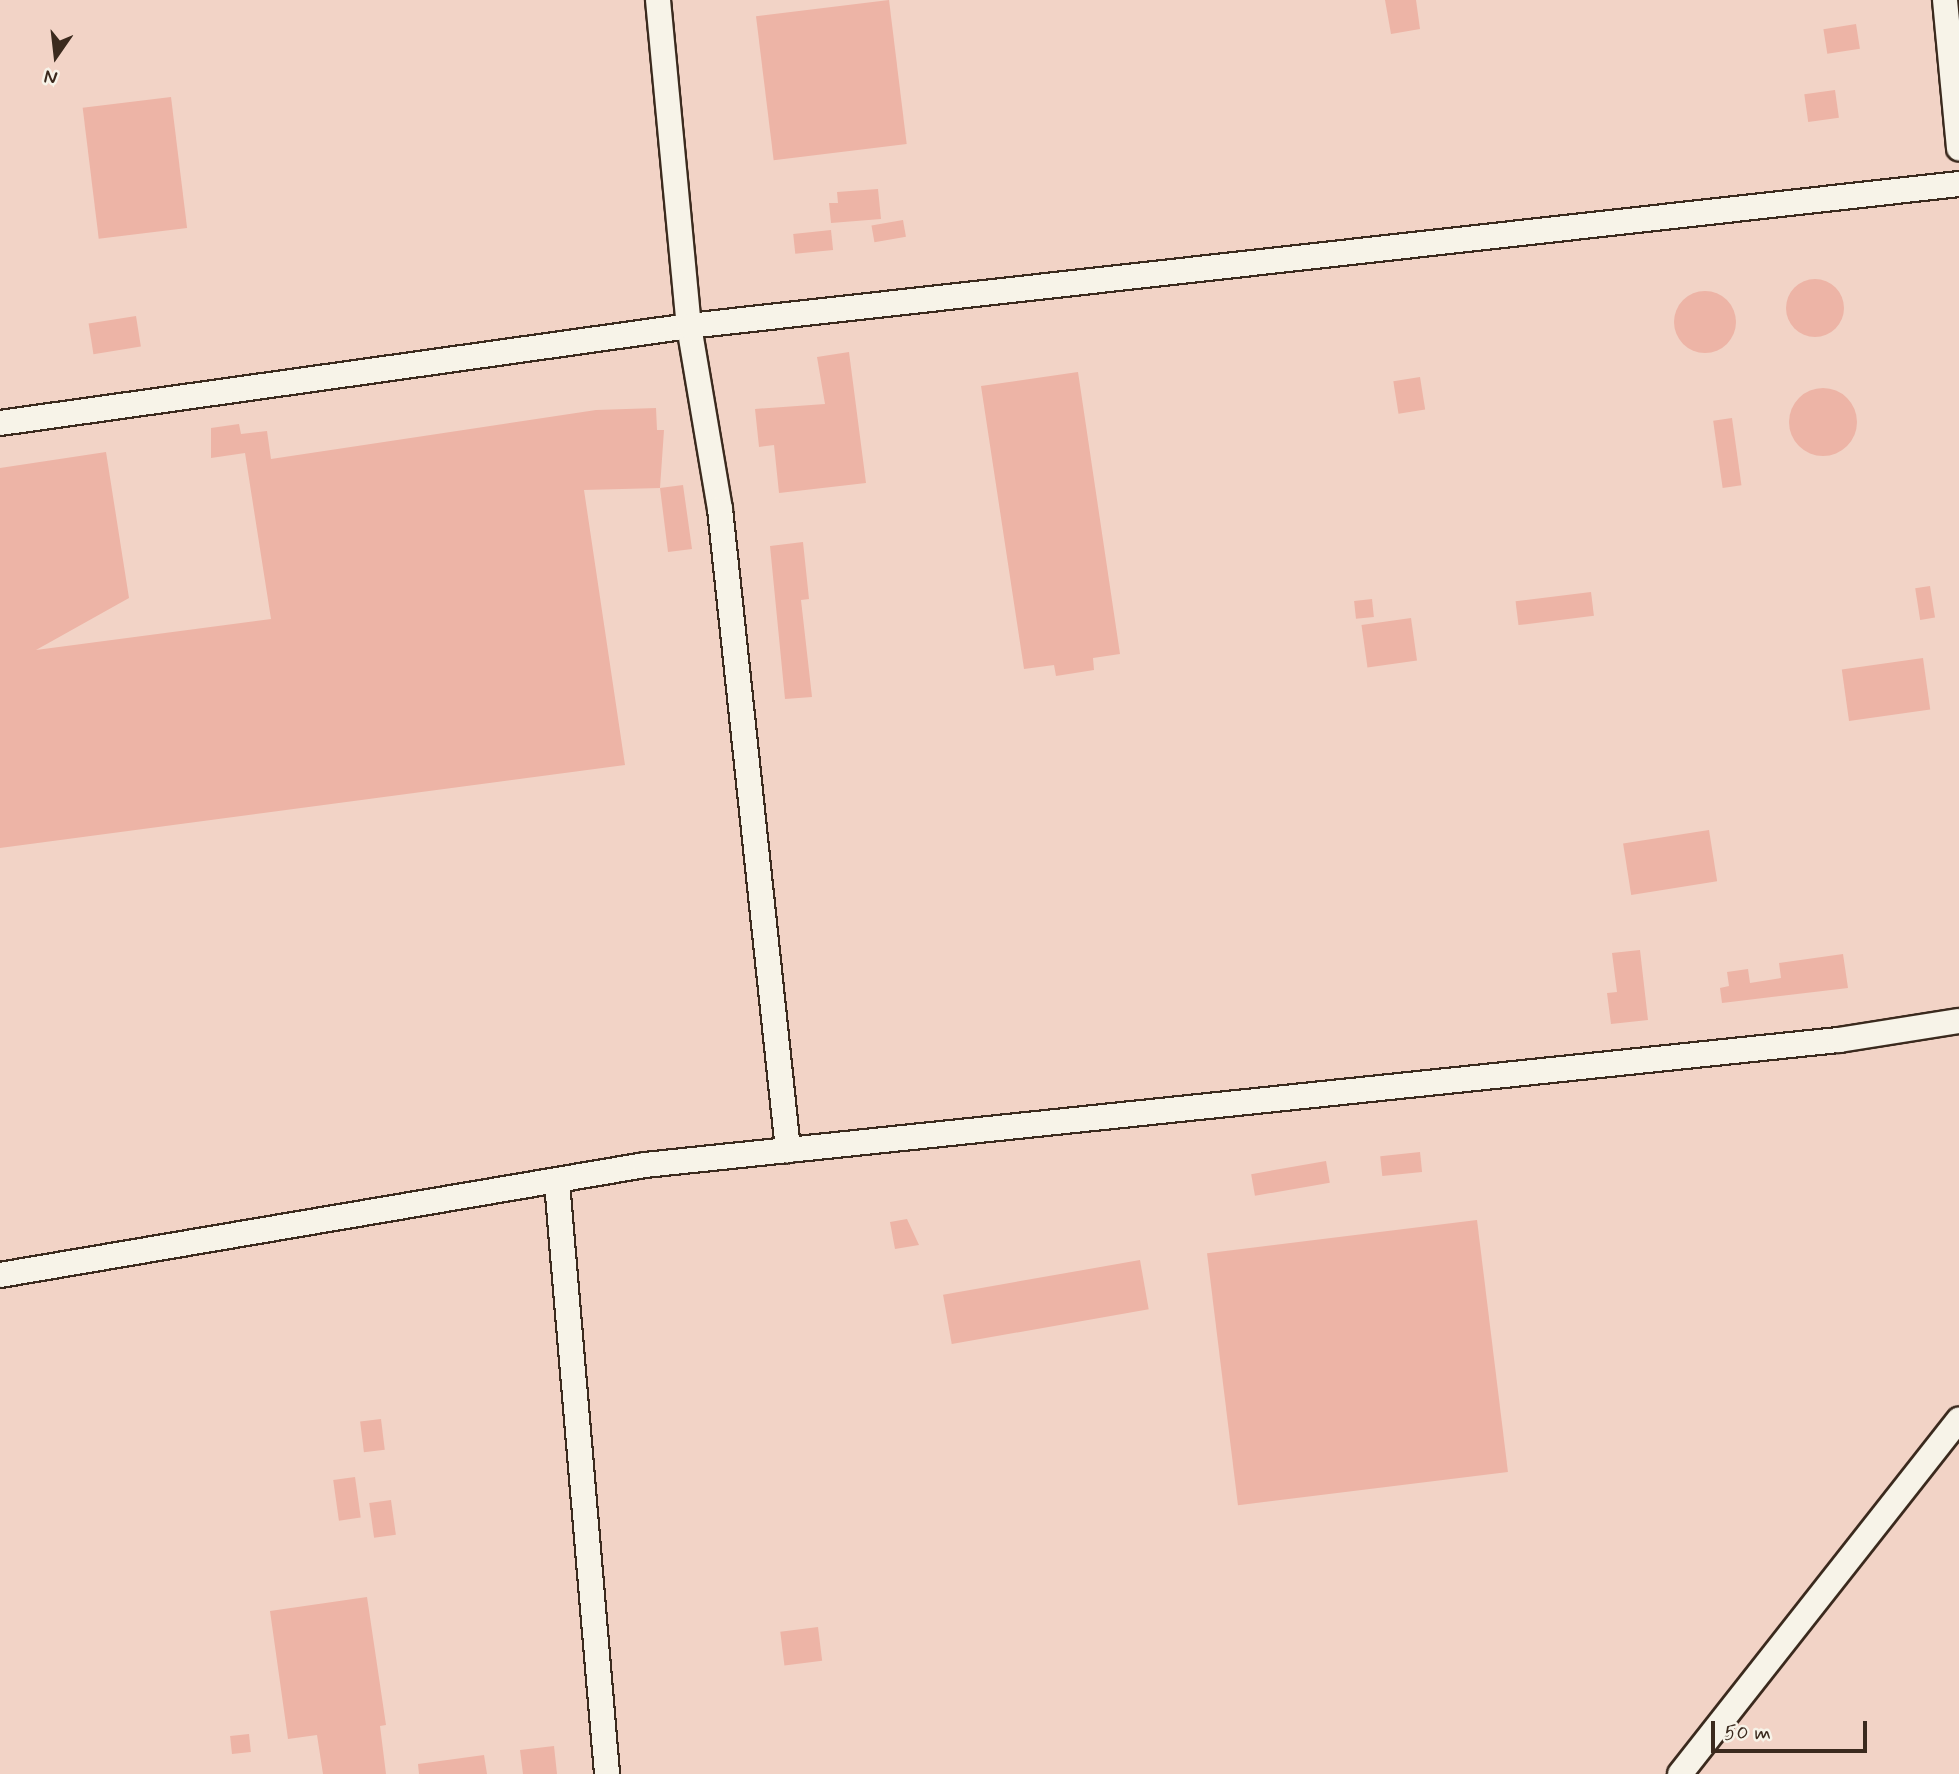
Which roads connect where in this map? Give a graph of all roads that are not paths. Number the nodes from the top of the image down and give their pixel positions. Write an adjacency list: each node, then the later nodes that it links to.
1 (658, 0): 5 (lane)
2 (1945, 0): 3 (lane)
3 (1959, 148)
4 (1959, 184): 5 (lane)
5 (689, 326): 6 (lane); 8 (lane)
6 (0, 423)
7 (1959, 1021): 8 (lane)
8 (788, 1150): 9 (lane)
9 (557, 1184): 10 (lane); 12 (lane)
10 (0, 1275)
11 (1959, 1420): 13 (lane)
12 (607, 1774)
13 (1680, 1774)

